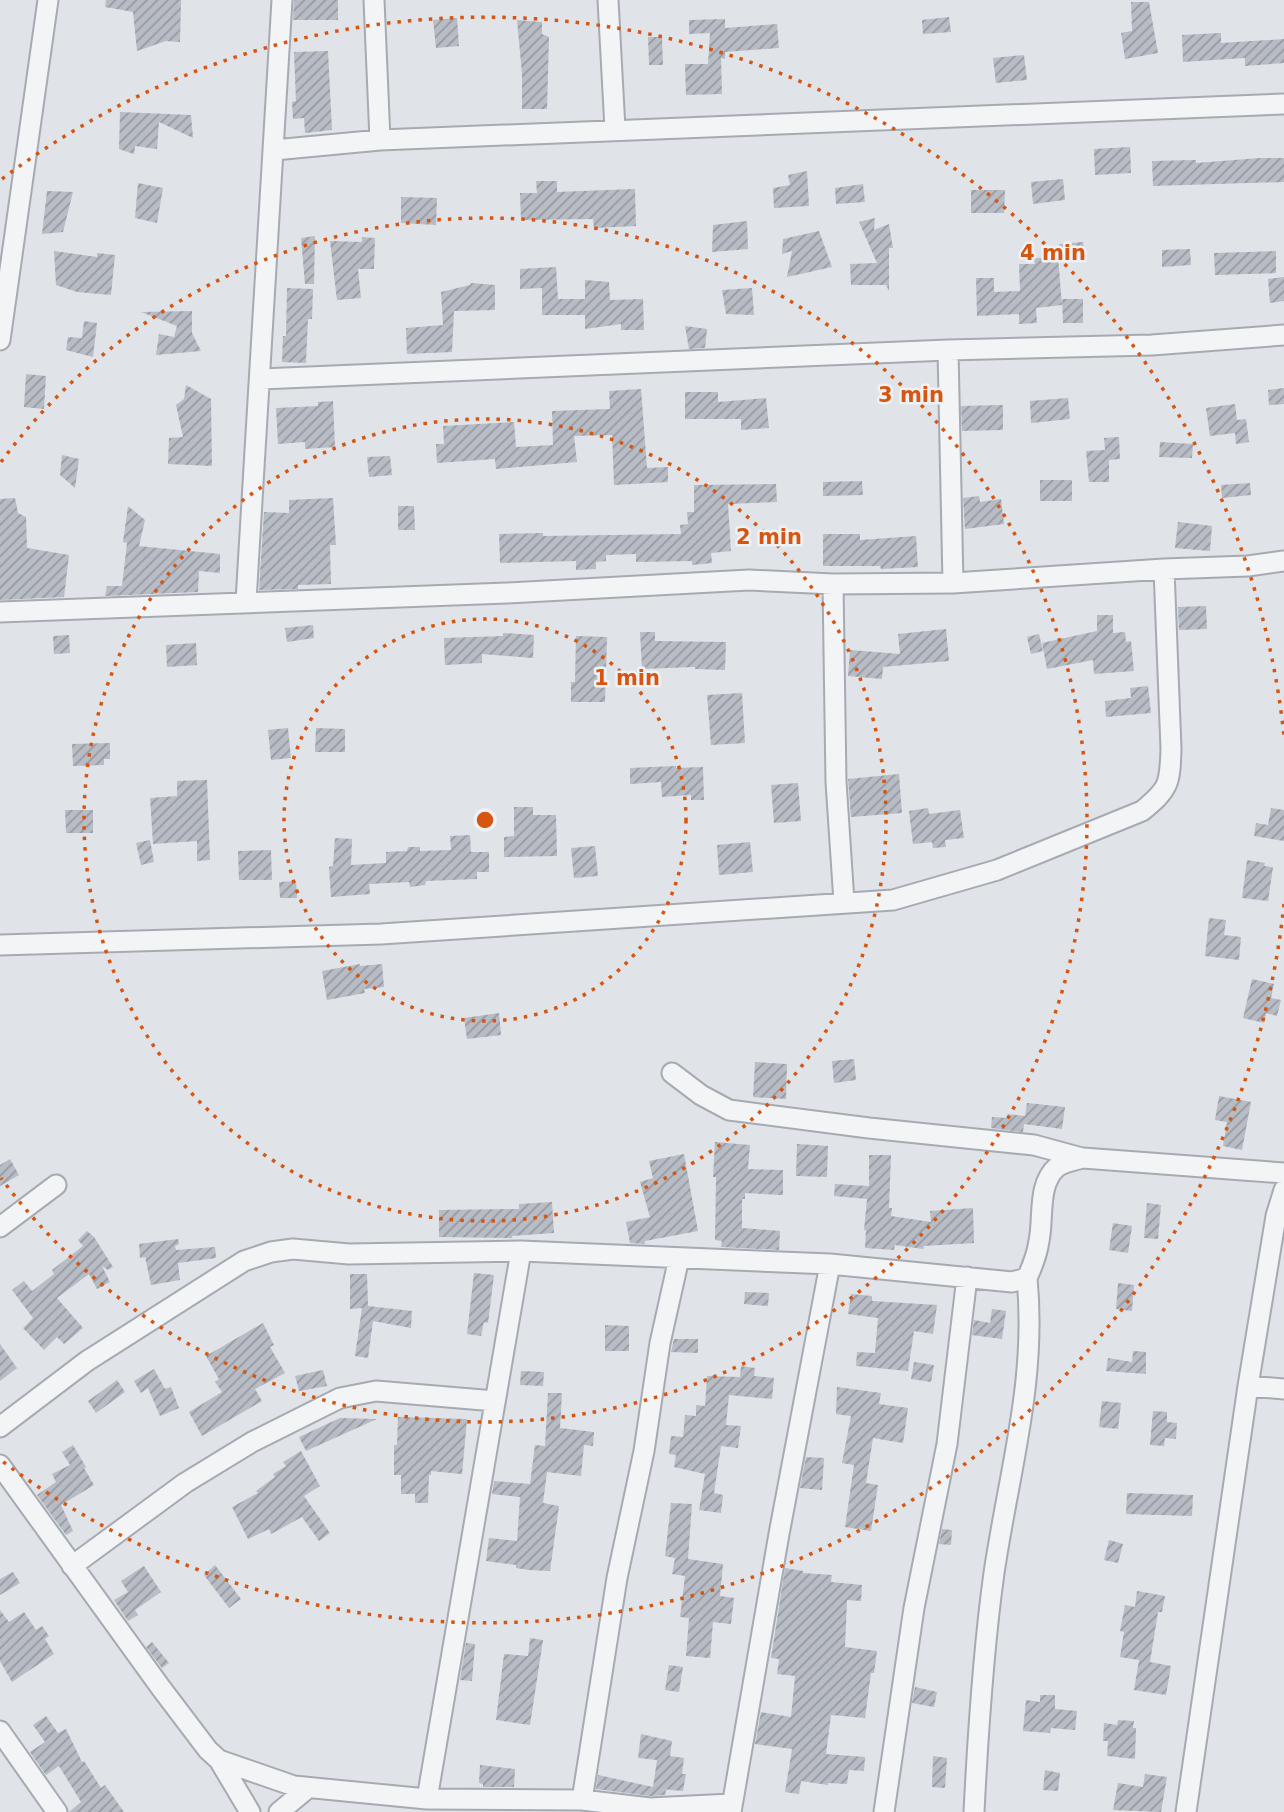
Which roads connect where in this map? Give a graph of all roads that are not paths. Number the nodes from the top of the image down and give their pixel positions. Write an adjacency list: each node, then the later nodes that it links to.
1 (48, 0): 10 (street)
2 (282, 0): 8 (street)
3 (374, 0): 7 (street)
4 (608, 0): 6 (street)
5 (1284, 104): 6 (street)
6 (615, 129): 7 (street)
7 (380, 140): 8 (street)
8 (274, 150): 12 (street)
9 (1284, 335): 11 (street)
10 (0, 340)
11 (948, 350): 12 (street); 15 (street)
12 (261, 379): 17 (street)
13 (1284, 561): 14 (street)
14 (1164, 569): 15 (street); 19 (street)
15 (953, 583): 16 (street)
16 (833, 584): 17 (street); 19 (street)
17 (246, 601): 18 (street)
18 (0, 612)
19 (844, 902): 20 (street)
20 (0, 945)
21 (672, 1073): 22 (street)
22 (1083, 1158): 23 (street); 31 (street)
23 (1284, 1173)
24 (56, 1185): 26 (street)
25 (1284, 1190): 32 (street)
26 (0, 1227)
27 (521, 1251): 28 (street); 34 (street); 35 (street)
28 (679, 1258): 29 (street); 42 (street)
29 (830, 1264): 30 (street); 43 (street)
30 (967, 1277): 31 (street); 47 (street)
31 (1027, 1278): 48 (street)
32 (1248, 1386): 33 (street); 49 (street)
33 (1284, 1389)
34 (495, 1401): 37 (street); 41 (street)
35 (0, 1427)
36 (0, 1465): 37 (street)
37 (72, 1566): 39 (street)
38 (0, 1731): 44 (street)
39 (219, 1760): 40 (street); 45 (street)
40 (308, 1788): 41 (street); 46 (street)
41 (428, 1799): 42 (street)
42 (582, 1800): 43 (street)
43 (731, 1808)
44 (57, 1812)
45 (250, 1812)
46 (279, 1812)
47 (884, 1812)
48 (974, 1812)
49 (1186, 1812)

